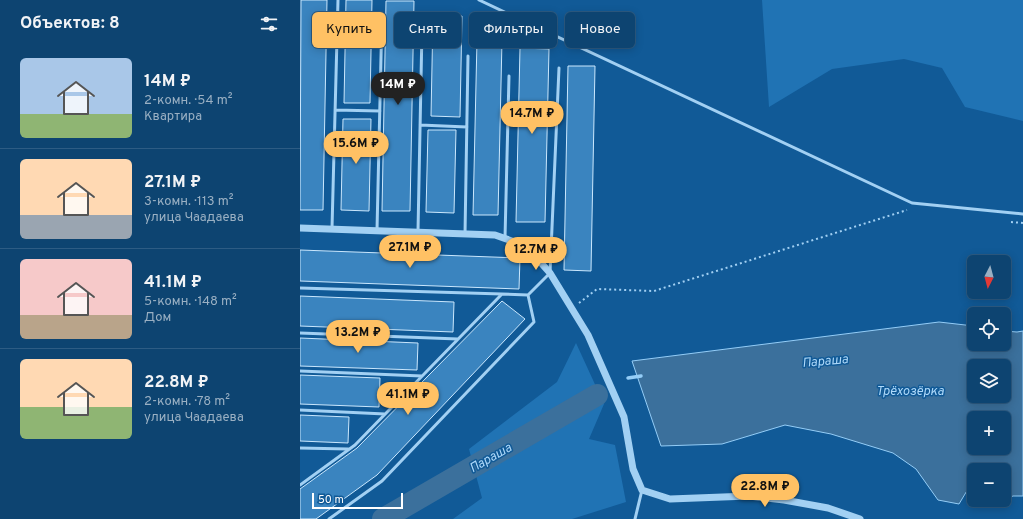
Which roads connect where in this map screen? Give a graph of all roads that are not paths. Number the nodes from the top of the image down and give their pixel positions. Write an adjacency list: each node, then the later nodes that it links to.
1 (338, 0): 8 (lane)
2 (479, 0): 12 (lane)
3 (381, 48): 9 (lane)
4 (422, 48): 10 (lane)
5 (468, 56): 11 (lane)
6 (559, 68): 19 (lane)
7 (509, 76): 18 (lane)
8 (335, 110): 9 (lane); 14 (lane)
9 (380, 111): 15 (lane)
10 (420, 125): 11 (lane); 16 (lane)
11 (467, 127): 17 (lane)
12 (1023, 214)
13 (300, 228): 14 (street)
14 (332, 230): 15 (street)
15 (377, 231): 16 (street)
16 (418, 232): 17 (street)
17 (465, 234): 18 (street)
18 (505, 238): 19 (street)
19 (550, 273): 22 (lane); 32 (street)
20 (300, 288): 21 (lane)
21 (502, 294): 22 (lane); 24 (lane)
22 (528, 295): 33 (lane)
23 (300, 333): 24 (lane)
24 (458, 339): 26 (lane)
25 (300, 371): 26 (lane)
26 (422, 376): 28 (lane)
27 (300, 410): 28 (lane)
28 (385, 414): 30 (lane)
29 (300, 448): 30 (lane)
30 (348, 450): 31 (lane)
31 (300, 485)
32 (642, 490): 34 (lane); 35 (street)
33 (329, 519)
34 (635, 519)
35 (860, 519)

